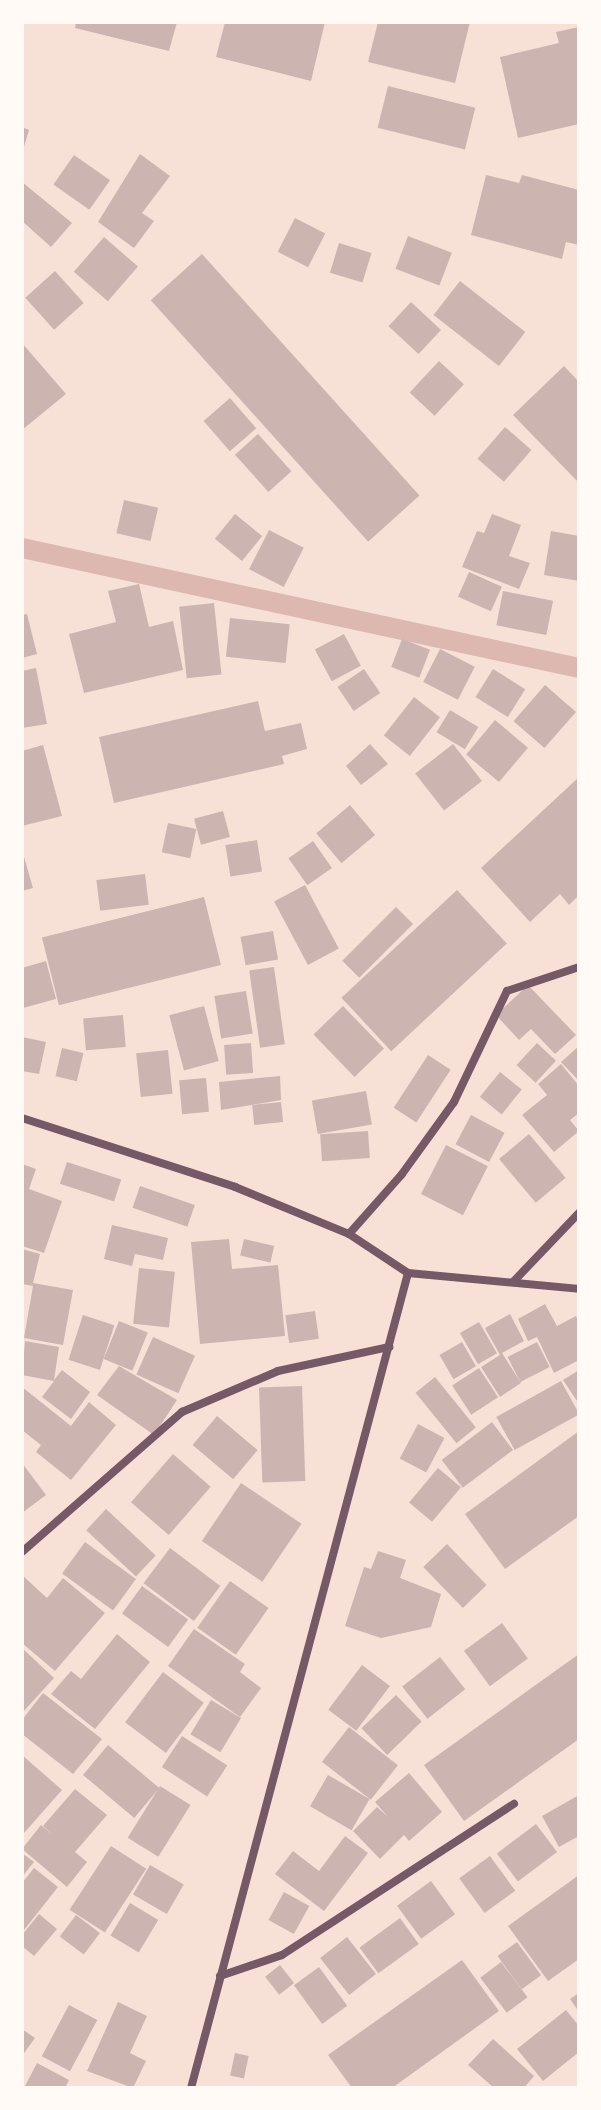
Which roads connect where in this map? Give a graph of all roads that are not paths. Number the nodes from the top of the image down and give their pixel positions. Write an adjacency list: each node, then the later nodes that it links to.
1 (579, 967): 4 (street)
2 (22, 1118): 4 (street)
3 (579, 1213): 6 (street)
4 (349, 1234): 5 (street)
5 (408, 1273): 6 (street); 8 (street)
6 (513, 1282): 7 (street)
7 (579, 1289)
8 (389, 1347): 9 (street); 11 (street)
9 (22, 1552)
10 (514, 1804): 11 (street)
11 (220, 1976): 12 (street)
12 (191, 2088)

